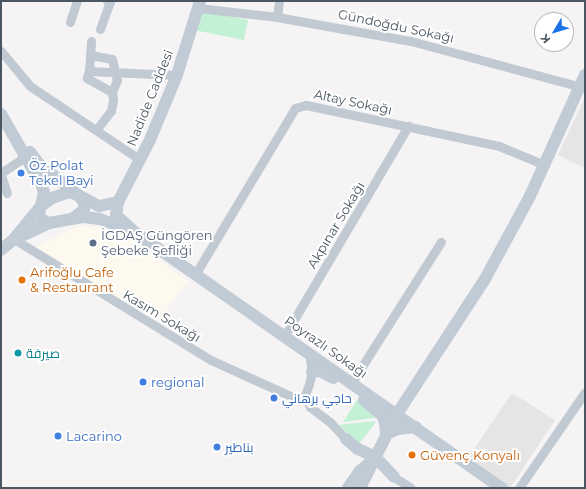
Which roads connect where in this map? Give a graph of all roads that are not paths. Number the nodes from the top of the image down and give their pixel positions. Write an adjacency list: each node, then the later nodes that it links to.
1 (77, 1): 6 (street)
2 (107, 1): 7 (street)
3 (279, 1): 5 (street)
4 (199, 5): 5 (street, Gündoğdu Sokağı); 13 (main road, Nadide Caddesi)
5 (277, 17): 15 (street, Gündoğdu Sokağı)
6 (70, 22)
7 (100, 29)
8 (91, 41): 10 (street)
9 (1, 51): 20 (street)
10 (90, 55): 11 (street); 12 (street)
11 (89, 71): 12 (street); 16 (street)
12 (117, 72): 13 (street); 16 (street)
13 (177, 75): 22 (main road, Nadide Caddesi)
14 (585, 75): 15 (main road)
15 (583, 88): 23 (main road)
16 (112, 92): 20 (street)
17 (1, 108): 26 (main road)
18 (1, 114): 21 (main road)
19 (408, 126): 23 (street, Altay Sokağı); 35 (street, Altay Sokağı); 36 (street, Akpınar Sokağı)
20 (96, 130): 22 (street)
21 (25, 157): 24 (street); 28 (main road)
22 (140, 159): 27 (main road, Nadide Caddesi)
23 (545, 165): 42 (main road)
24 (1, 174): 25 (street)
25 (7, 193)
26 (78, 194): 27 (main road); 28 (main road); 29 (main road)
27 (118, 202): 31 (main road)
28 (40, 207): 30 (main road); 32 (main road)
29 (72, 219): 30 (main road); 31 (main road)
30 (49, 223): 32 (main road)
31 (133, 231): 35 (main road, Poyrazlı Sokağı)
32 (14, 239): 34 (main road); 41 (street, Kasım Sokağı)
33 (441, 242): 39 (street)
34 (1, 250)
35 (196, 273): 36 (main road, Poyrazlı Sokağı)
36 (285, 335): 37 (main road, Poyrazlı Sokağı)
37 (309, 354): 38 (street); 39 (main road, Poyrazlı Sokağı)
38 (312, 372): 41 (street); 44 (main road)
39 (352, 382): 42 (main road, Poyrazlı Sokağı)
40 (585, 392): 53 (street)
41 (305, 395): 45 (street)
42 (397, 414): 43 (main road, Poyrazlı Sokağı); 44 (main road)
43 (416, 427): 44 (main road); 52 (main road, Poyrazlı Sokağı)
44 (386, 434): 46 (main road)
45 (346, 439): 46 (main road); 47 (main road)
46 (373, 458): 47 (main road); 48 (main road); 50 (main road)
47 (360, 471): 49 (main road)
48 (394, 477): 51 (street)
49 (348, 488)
50 (360, 488)
51 (411, 488)
52 (502, 488)
53 (519, 488)

